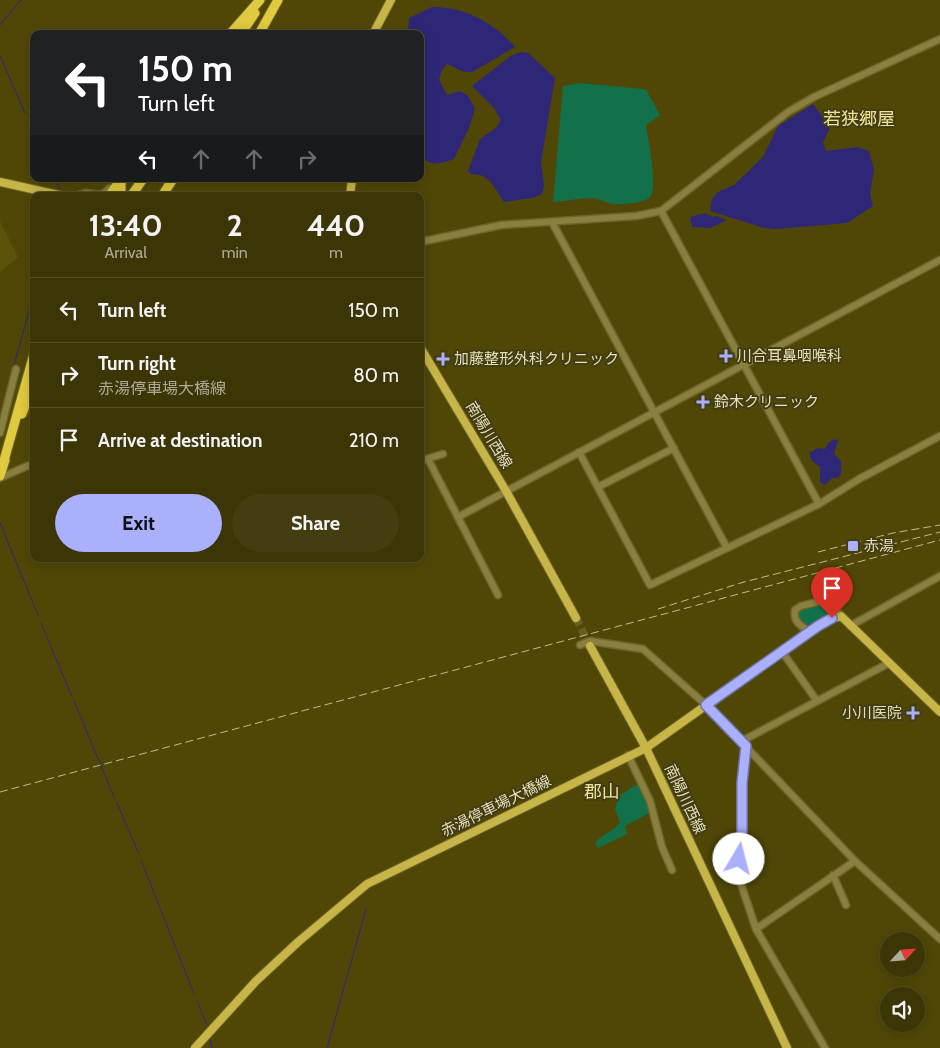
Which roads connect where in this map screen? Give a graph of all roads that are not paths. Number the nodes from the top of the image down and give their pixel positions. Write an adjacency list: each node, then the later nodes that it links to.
1 (262, 0): 4 (highway); 5 (highway)
2 (278, 0): 6 (highway)
3 (391, 0): 7 (main road)
4 (234, 30)
5 (243, 30)
6 (261, 30)
7 (375, 30)
8 (940, 39): 11 (street)
9 (0, 182): 10 (main road)
10 (46, 192)
11 (661, 211): 12 (street); 16 (street)
12 (552, 222): 13 (street); 21 (street)
13 (424, 241)
14 (940, 260): 16 (street)
15 (424, 356): 34 (main road, 南陽川西線)
16 (745, 365): 21 (street); 35 (street)
17 (16, 368): 23 (street)
18 (30, 368): 30 (highway)
19 (30, 393): 22 (highway)
20 (30, 402): 22 (highway)
21 (655, 412): 25 (street); 26 (street)
22 (19, 420): 30 (highway)
23 (0, 433)
24 (940, 436): 35 (street)
25 (674, 448): 33 (street); 37 (street)
26 (579, 452): 33 (street); 34 (street)
27 (442, 454): 28 (street)
28 (428, 459): 29 (street); 36 (street)
29 (424, 460)
30 (3, 464): 32 (highway)
31 (30, 465): 32 (street)
32 (0, 477)
33 (598, 487): 37 (street)
34 (506, 491): 36 (street); 41 (main road, 南陽川西線)
35 (819, 504): 37 (street)
36 (458, 517): 39 (street)
37 (727, 548)
38 (940, 576): 42 (street)
39 (498, 594)
40 (841, 616): 42 (main road); 43 (main road, 赤湯停車場大橋線); 43 (street)
41 (576, 618)
42 (850, 626): 47 (main road)
43 (810, 632): 46 (main road, 赤湯停車場大橋線)
44 (580, 644): 49 (street)
45 (590, 646): 52 (main road, 南陽川西線)
46 (783, 653): 48 (street); 49 (main road, 赤湯停車場大橋線)
47 (889, 663): 48 (street); 50 (main road)
48 (817, 701): 51 (street)
49 (706, 705): 51 (street); 52 (main road, 赤湯停車場大橋線)
50 (940, 712)
51 (744, 743): 54 (street); 58 (street)
52 (646, 748): 53 (main road, 赤湯停車場大橋線); 61 (main road, 南陽川西線)
53 (628, 755): 55 (street); 60 (main road, 赤湯停車場大橋線)
54 (855, 861): 56 (street); 59 (street)
55 (672, 870)
56 (833, 875): 57 (street); 58 (street)
57 (846, 905)
58 (756, 929): 62 (street)
59 (940, 939)
60 (195, 1048)
61 (787, 1048)
62 (825, 1048)

